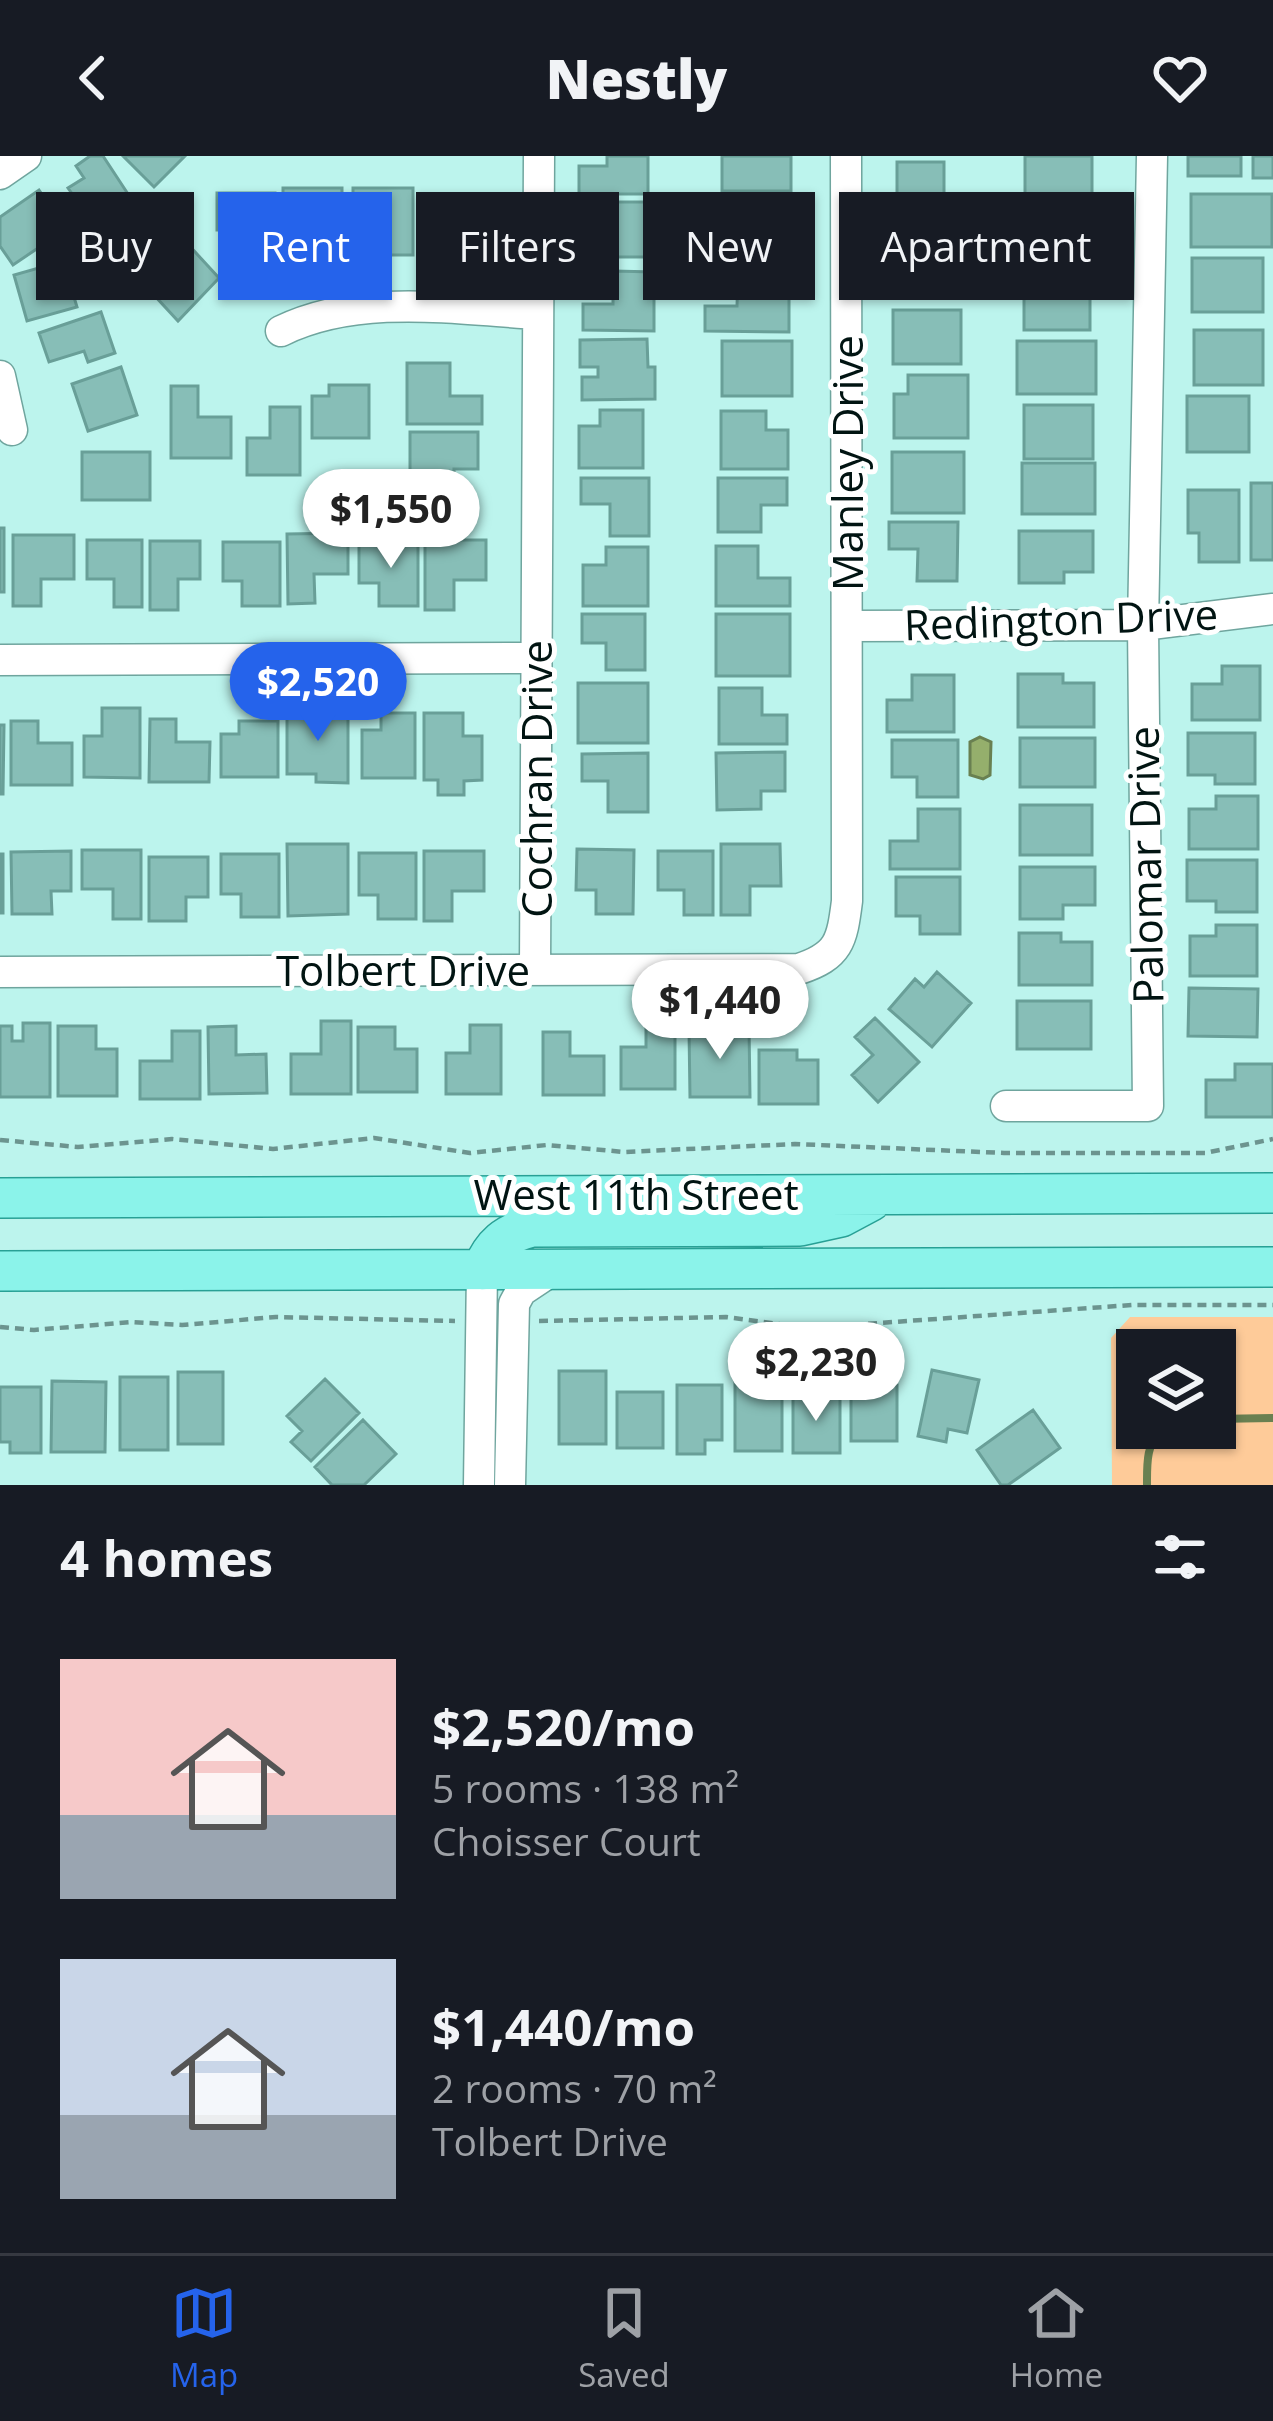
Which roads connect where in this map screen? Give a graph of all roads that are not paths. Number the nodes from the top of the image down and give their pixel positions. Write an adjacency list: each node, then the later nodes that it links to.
1 (26, 156): 5 (street)
2 (539, 156): 6 (street, Cochran Drive)
3 (845, 156): 12 (street, Manley Drive)
4 (1152, 156): 11 (street, Palomar Drive)
5 (0, 174)
6 (538, 314): 7 (street); 13 (street, Cochran Drive)
7 (280, 331)
8 (0, 376): 9 (street)
9 (12, 430)
10 (1273, 609): 11 (street, Redington Drive)
11 (1142, 625): 12 (street, Redington Drive); 17 (street, Palomar Drive)
12 (849, 626): 15 (street, Tolbert Drive)
13 (537, 658): 14 (street); 15 (street, Cochran Drive)
14 (0, 660)
15 (536, 970): 16 (street, Tolbert Drive)
16 (0, 972)
17 (1006, 1106)
18 (1273, 1193): 19 (main road, West 11th Street)
19 (880, 1195): 20 (main road, West 11th Street); 23 (main road)
20 (0, 1198)
21 (1273, 1267): 22 (main road, West 11th Street)
22 (554, 1269): 23 (main road, West 11th Street); 26 (street)
23 (482, 1270): 24 (main road, West 11th Street); 25 (street)
24 (0, 1271)
25 (479, 1485)
26 (510, 1485)

